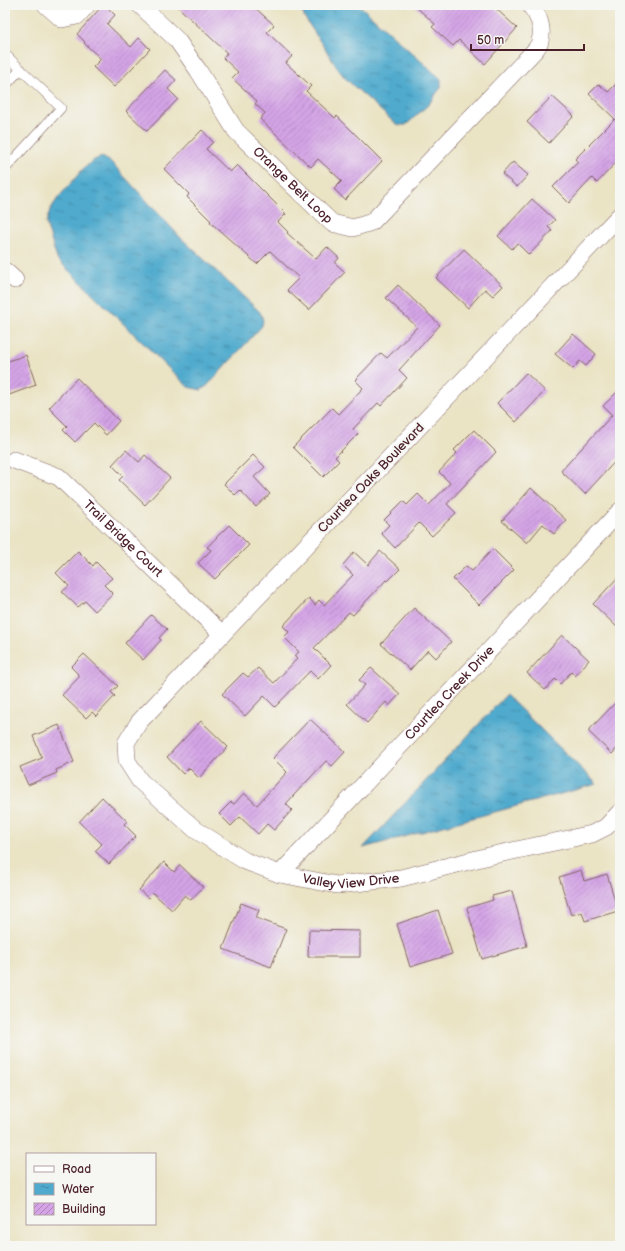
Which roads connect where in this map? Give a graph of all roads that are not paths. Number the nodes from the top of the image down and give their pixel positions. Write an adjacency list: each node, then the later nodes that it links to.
1 (46, 5): 2 (street)
2 (87, 5)
3 (140, 5): 4 (street, Orange Belt Loop)
4 (530, 5)
5 (5, 54): 6 (lane)
6 (21, 69): 7 (lane); 8 (lane)
7 (5, 86)
8 (5, 169)
9 (620, 215): 12 (street, Courtlea Oaks Boulevard)
10 (14, 460): 12 (street, Trail Bridge Court)
11 (620, 511): 15 (street, Courtlea Creek Drive)
12 (222, 634): 13 (street, Courtlea Oaks Boulevard)
13 (126, 743): 15 (street, Valley View Drive)
14 (620, 812): 15 (street, Valley View Drive)
15 (280, 874)

